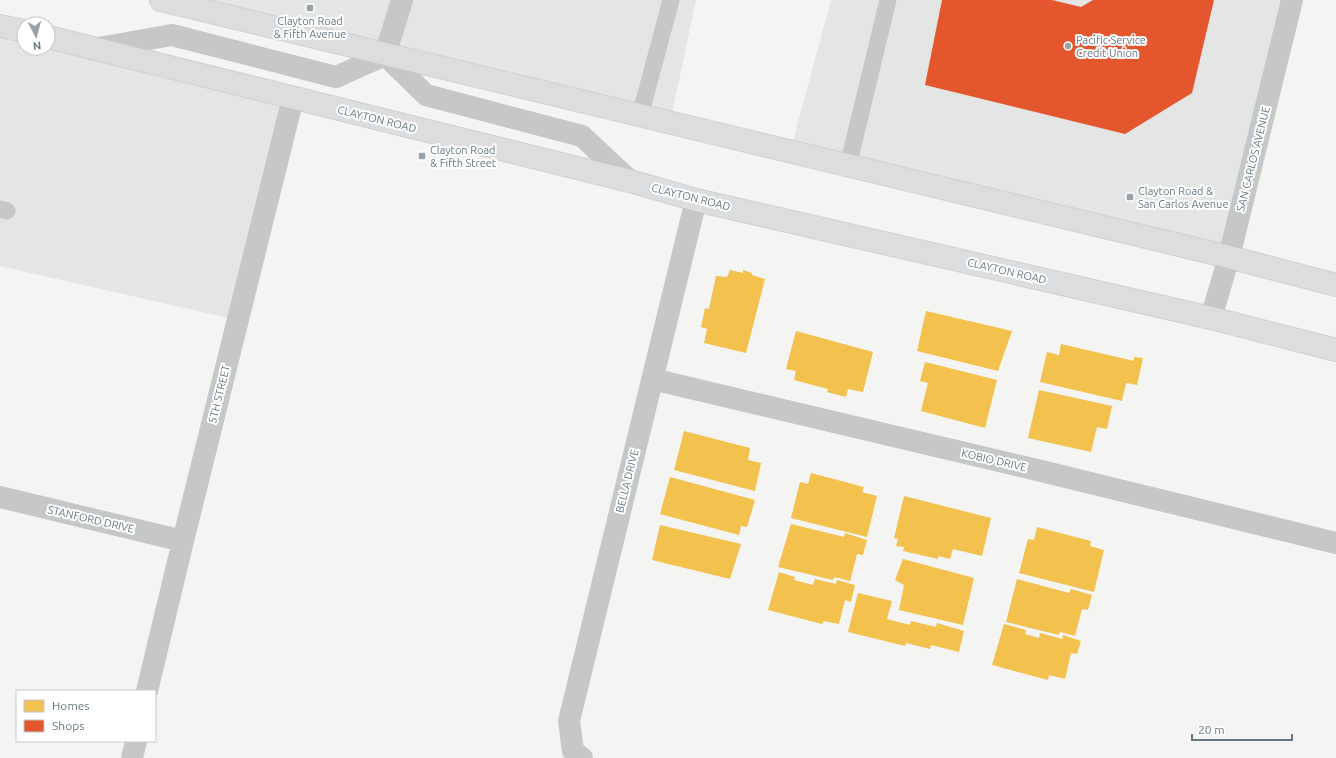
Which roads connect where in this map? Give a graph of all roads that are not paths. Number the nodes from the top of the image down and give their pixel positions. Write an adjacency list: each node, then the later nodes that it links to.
1 (161, 0): 10 (main road)
2 (402, 0): 10 (street)
3 (671, 0): 12 (lane)
4 (888, 0): 13 (lane)
5 (1292, 0): 16 (street, SAN CARLOS AVENUE)
6 (0, 26): 7 (main road)
7 (16, 30)
8 (56, 39): 9 (main road, CLAYTON ROAD)
9 (93, 49): 10 (street); 11 (main road, CLAYTON ROAD)
10 (385, 55): 12 (main road); 14 (street)
11 (293, 98): 14 (main road, CLAYTON ROAD); 22 (street, 5TH STREET)
12 (640, 116): 13 (main road)
13 (848, 166): 16 (main road)
14 (630, 181): 15 (main road, CLAYTON ROAD)
15 (696, 200): 18 (main road, CLAYTON ROAD); 20 (street, BELLA DRIVE)
16 (1229, 257): 17 (main road); 18 (street, SAN CARLOS AVENUE)
17 (1336, 285)
18 (1211, 318): 19 (main road, CLAYTON ROAD)
19 (1336, 350)
20 (652, 379): 23 (street, KOBIO DRIVE); 27 (street, BELLA DRIVE)
21 (0, 497): 22 (street, STANFORD DRIVE)
22 (183, 541): 24 (street, 5TH STREET)
23 (1336, 543)
24 (147, 690)
25 (136, 742): 26 (street)
26 (132, 758)
27 (582, 758)

